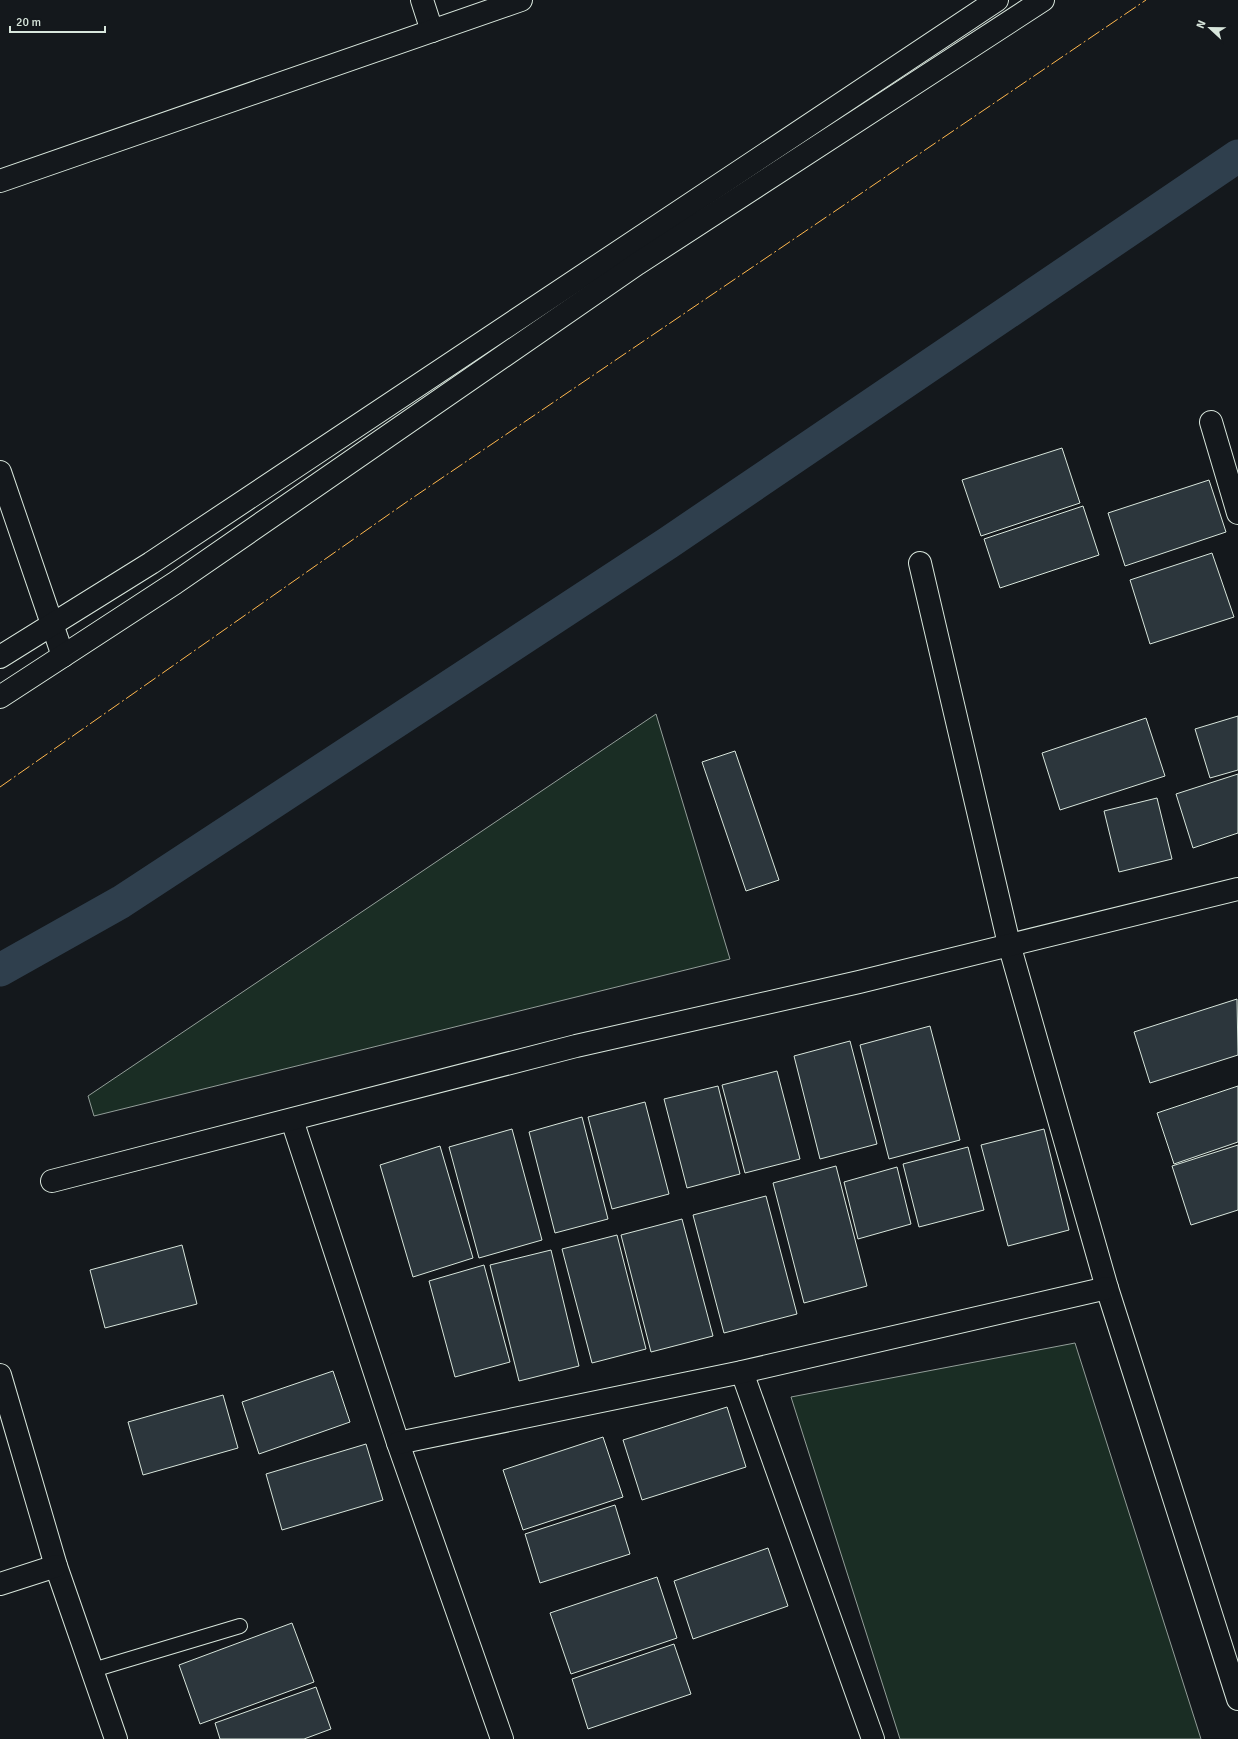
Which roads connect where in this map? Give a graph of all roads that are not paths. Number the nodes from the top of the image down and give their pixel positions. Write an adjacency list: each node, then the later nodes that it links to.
1 (422, 0): 5 (street)
2 (521, 0): 5 (street)
3 (997, 0): 11 (street)
4 (1043, 0): 12 (street)
5 (432, 31): 6 (street)
6 (0, 181)
7 (1211, 422): 9 (street)
8 (0, 472): 11 (street)
9 (1238, 513)
10 (920, 563): 16 (street)
11 (51, 625): 12 (street); 13 (street)
12 (63, 656): 14 (street)
13 (0, 657)
14 (0, 697)
15 (1238, 889): 16 (street)
16 (1009, 944): 17 (street); 19 (street)
17 (292, 1120): 18 (street); 22 (street)
18 (52, 1181)
19 (1107, 1288): 20 (street); 27 (street)
20 (742, 1372): 22 (street); 30 (street)
21 (0, 1375): 23 (street)
22 (398, 1443): 29 (street)
23 (56, 1566): 24 (street); 26 (street)
24 (0, 1584)
25 (240, 1626): 26 (lane)
26 (93, 1670): 28 (street)
27 (1238, 1699)
28 (116, 1739)
29 (502, 1739)
30 (873, 1739)

